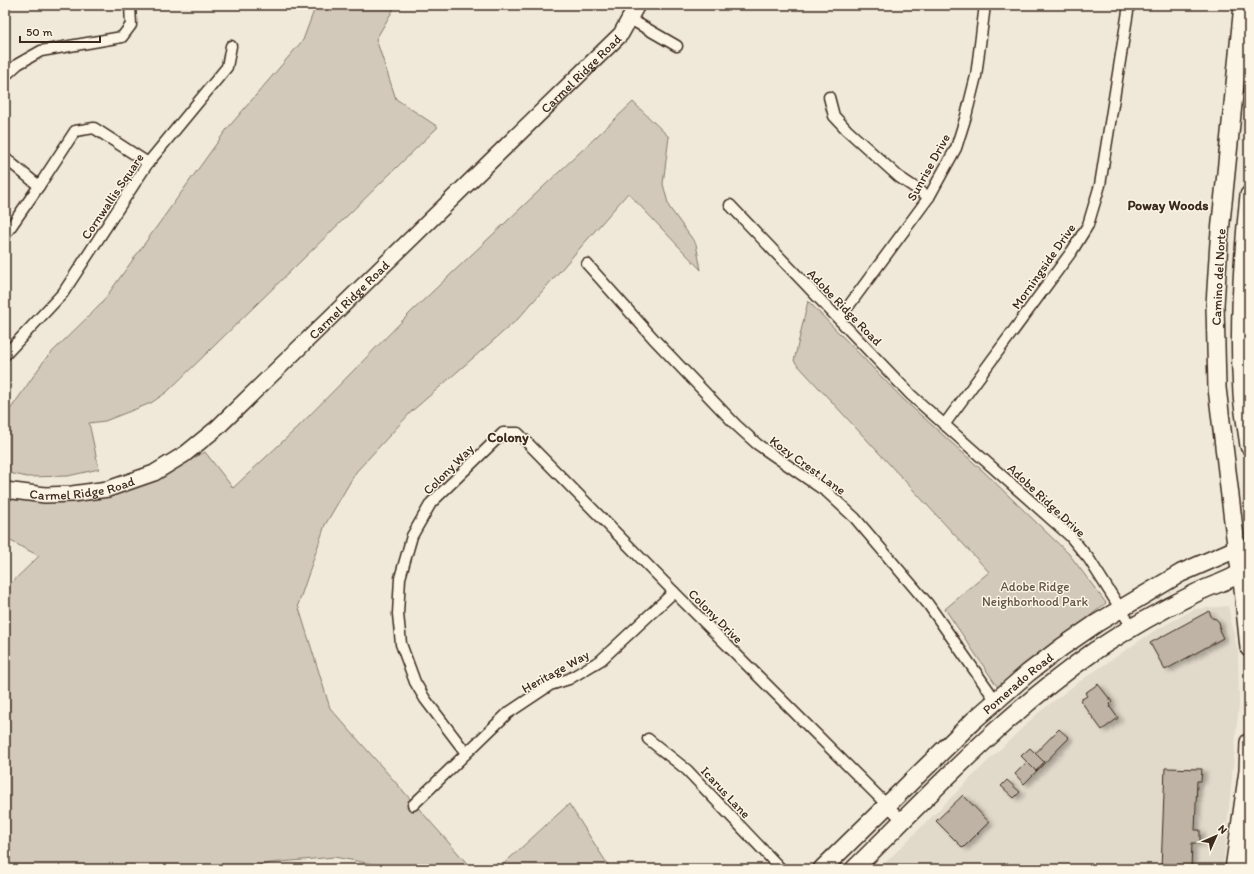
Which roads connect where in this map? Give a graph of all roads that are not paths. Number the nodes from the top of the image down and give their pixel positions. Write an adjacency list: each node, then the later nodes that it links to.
1 (130, 5): 9 (street)
2 (637, 5): 6 (street, Carmel Ridge Road)
3 (985, 5): 15 (street, Sunrise Drive)
4 (1129, 5): 21 (street, Morningside Drive)
5 (1243, 5): 25 (main road, Camino del Norte)
6 (630, 18): 8 (street); 24 (street, Carmel Ridge Road)
7 (230, 46): 12 (street, Cornwallis Square)
8 (677, 46)
9 (5, 76)
10 (829, 97): 15 (street)
11 (5, 158): 13 (street)
12 (148, 164): 13 (street); 20 (street, Cornwallis Square)
13 (39, 186): 17 (street)
14 (1249, 195): 23 (main road, Camino del Norte)
15 (929, 197): 19 (street, Sunrise Drive)
16 (730, 205): 19 (street, Adobe Ridge Road)
17 (5, 235)
18 (587, 264): 31 (street, Kozy Crest Lane)
19 (839, 319): 21 (street, Adobe Ridge Road)
20 (5, 355)
21 (944, 425): 28 (street, Adobe Ridge Drive)
22 (512, 432): 27 (street, Colony Drive); 34 (street, Colony Way)
23 (1249, 446)
24 (5, 490)
25 (1243, 550): 26 (main road, Camino del Norte); 28 (main road, Pomerado Road)
26 (1245, 570): 29 (main road, Pomerado Road); 30 (main road, Camino del Norte)
27 (674, 592): 34 (street, Heritage Way); 36 (street, Colony Drive)
28 (1121, 609): 29 (street, Adobe Ridge Drive); 31 (main road, Pomerado Road)
29 (1132, 627): 37 (main road, Pomerado Road)
30 (1249, 648)
31 (996, 701): 36 (main road, Pomerado Road)
32 (648, 739): 38 (street, Icarus Lane)
33 (1249, 742): 41 (main road)
34 (466, 753): 35 (street, Heritage Way)
35 (413, 805)
36 (888, 805): 37 (street, Colony Drive); 39 (main road, Pomerado Road)
37 (903, 821): 40 (main road, Pomerado Road)
38 (781, 869)
39 (822, 869)
40 (854, 869)
41 (1234, 869)

